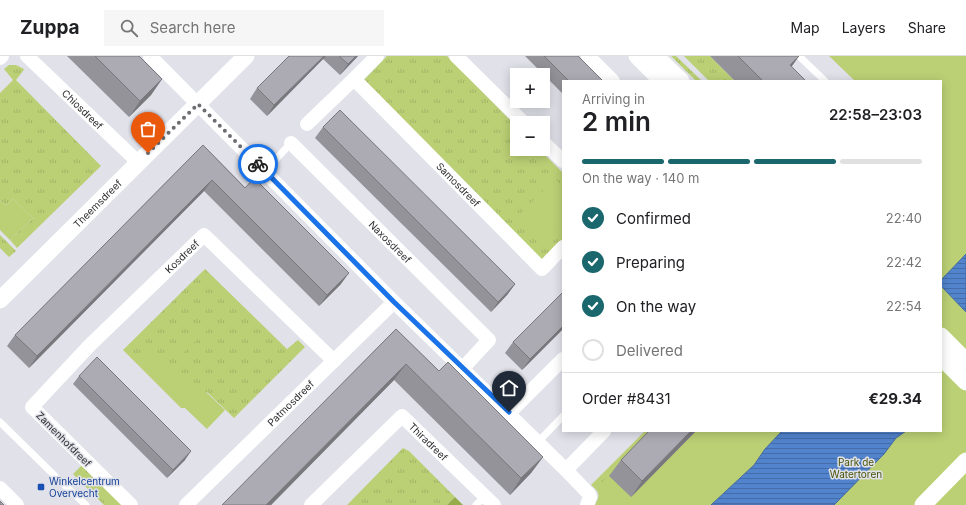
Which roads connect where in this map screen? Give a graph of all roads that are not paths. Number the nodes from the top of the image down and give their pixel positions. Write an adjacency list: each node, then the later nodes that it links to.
1 (27, 56): 21 (street, Chiosdreef)
2 (150, 56): 15 (street)
3 (246, 56): 15 (street, Theemsdreef)
4 (376, 56): 10 (street)
5 (456, 56): 16 (street)
6 (588, 56): 11 (street)
7 (637, 56): 12 (street)
8 (655, 56): 13 (street)
9 (799, 56): 14 (lane)
10 (354, 79): 17 (street); 23 (street, Samosdreef)
11 (612, 80)
12 (661, 80)
13 (679, 80)
14 (824, 80)
15 (198, 104): 21 (street, Theemsdreef); 22 (street)
16 (517, 116)
17 (307, 124)
18 (291, 143): 22 (lane, Naxosdreef); 31 (street, Naxosdreef)
19 (550, 149): 20 (street)
20 (562, 160)
21 (138, 163): 24 (street, Theemsdreef)
22 (265, 171): 25 (street)
23 (562, 248)
24 (0, 300)
25 (394, 302): 29 (street, Patmosdreef); 31 (street)
26 (942, 337): 30 (street)
27 (942, 358): 32 (street)
28 (562, 360): 34 (street)
29 (334, 361): 33 (street, Kosdreef); 46 (street, Patmosdreef)
30 (966, 361)
31 (463, 368): 34 (street)
32 (966, 382)
33 (32, 406): 45 (street, Zamenhofdreef)
34 (509, 412): 38 (street)
35 (562, 417): 38 (lane)
36 (0, 422): 44 (lane)
37 (603, 432): 40 (street)
38 (538, 442): 40 (street)
39 (966, 461): 49 (street)
40 (566, 470): 48 (street)
41 (0, 488): 43 (street)
42 (485, 502): 47 (street, Thiradreef)
43 (17, 505)
44 (86, 505)
45 (131, 505)
46 (186, 505)
47 (311, 505)
48 (586, 505)
49 (923, 505)

